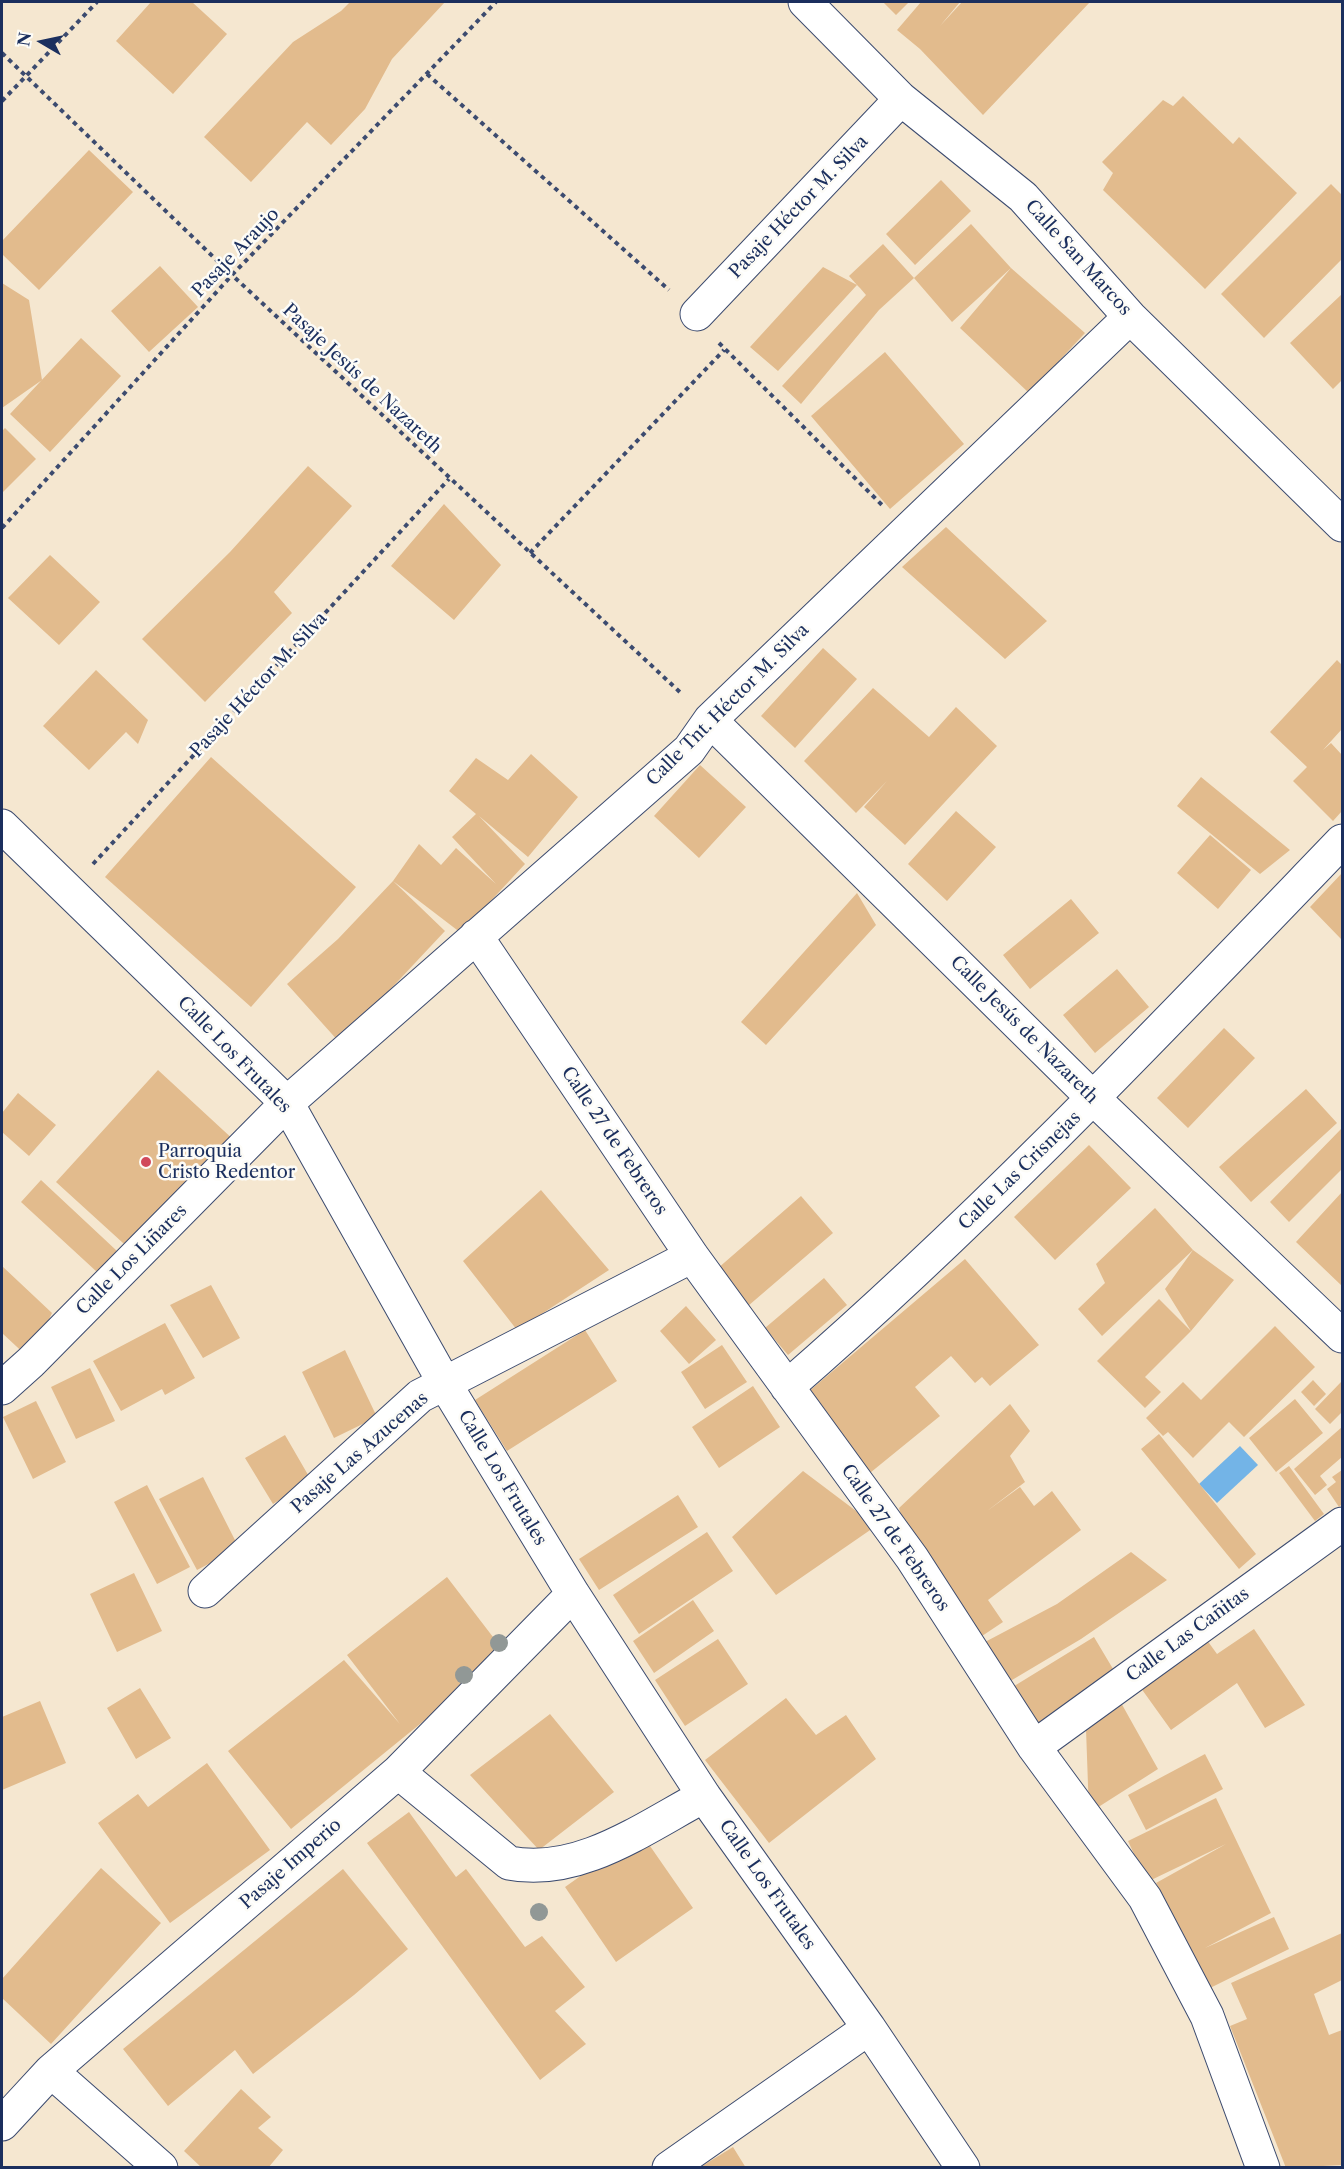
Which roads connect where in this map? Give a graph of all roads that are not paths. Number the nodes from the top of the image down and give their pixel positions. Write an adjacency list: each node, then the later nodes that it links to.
1 (805, 2): 2 (street, Calle San Marcos)
2 (901, 99): 3 (street, Pasaje Héctor M. Silva); 4 (street, Calle San Marcos)
3 (697, 314)
4 (1130, 317): 5 (street, Calle San Marcos); 6 (street, Calle Tnt. Héctor M. Silva)
5 (1342, 525)
6 (710, 720): 9 (street, Calle Tnt. Héctor M. Silva); 10 (street, Calle Jesús de Nazareth)
7 (2, 826): 11 (street, Calle Los Frutales)
8 (1342, 841): 10 (street, Calle Las Crisnejas)
9 (476, 936): 11 (street, Calle Tnt. Héctor M. Silva); 12 (street, Calle 27 de Febreros)
10 (1094, 1099): 13 (street, Calle Jesús de Nazareth); 15 (street, Calle Las Crisnejas)
11 (287, 1104): 14 (street, Calle Los Frutales); 16 (street, Calle Los Liñares)
12 (692, 1256): 14 (street, Pasaje Las Azucenas); 15 (street, Calle 27 de Febreros)
13 (1342, 1336)
14 (445, 1384): 18 (street, Pasaje Las Azucenas); 19 (street, Calle Los Frutales)
15 (787, 1387): 20 (street, Calle 27 de Febreros)
16 (2, 1388)
17 (1342, 1524): 20 (street, Calle Las Cañitas)
18 (205, 1591)
19 (573, 1594): 21 (street, Pasaje Imperio); 22 (street, Calle Los Frutales)
20 (1034, 1746): 29 (street, Calle 27 de Febreros)
21 (398, 1772): 22 (street); 24 (street, Pasaje Imperio)
22 (704, 1796): 23 (street, Calle Los Frutales)
23 (869, 2028): 27 (street); 28 (street, Calle Los Frutales)
24 (51, 2071): 25 (street, Pasaje Imperio); 26 (street)
25 (2, 2124)
26 (160, 2168)
27 (669, 2168)
28 (963, 2168)
29 (1263, 2168)

